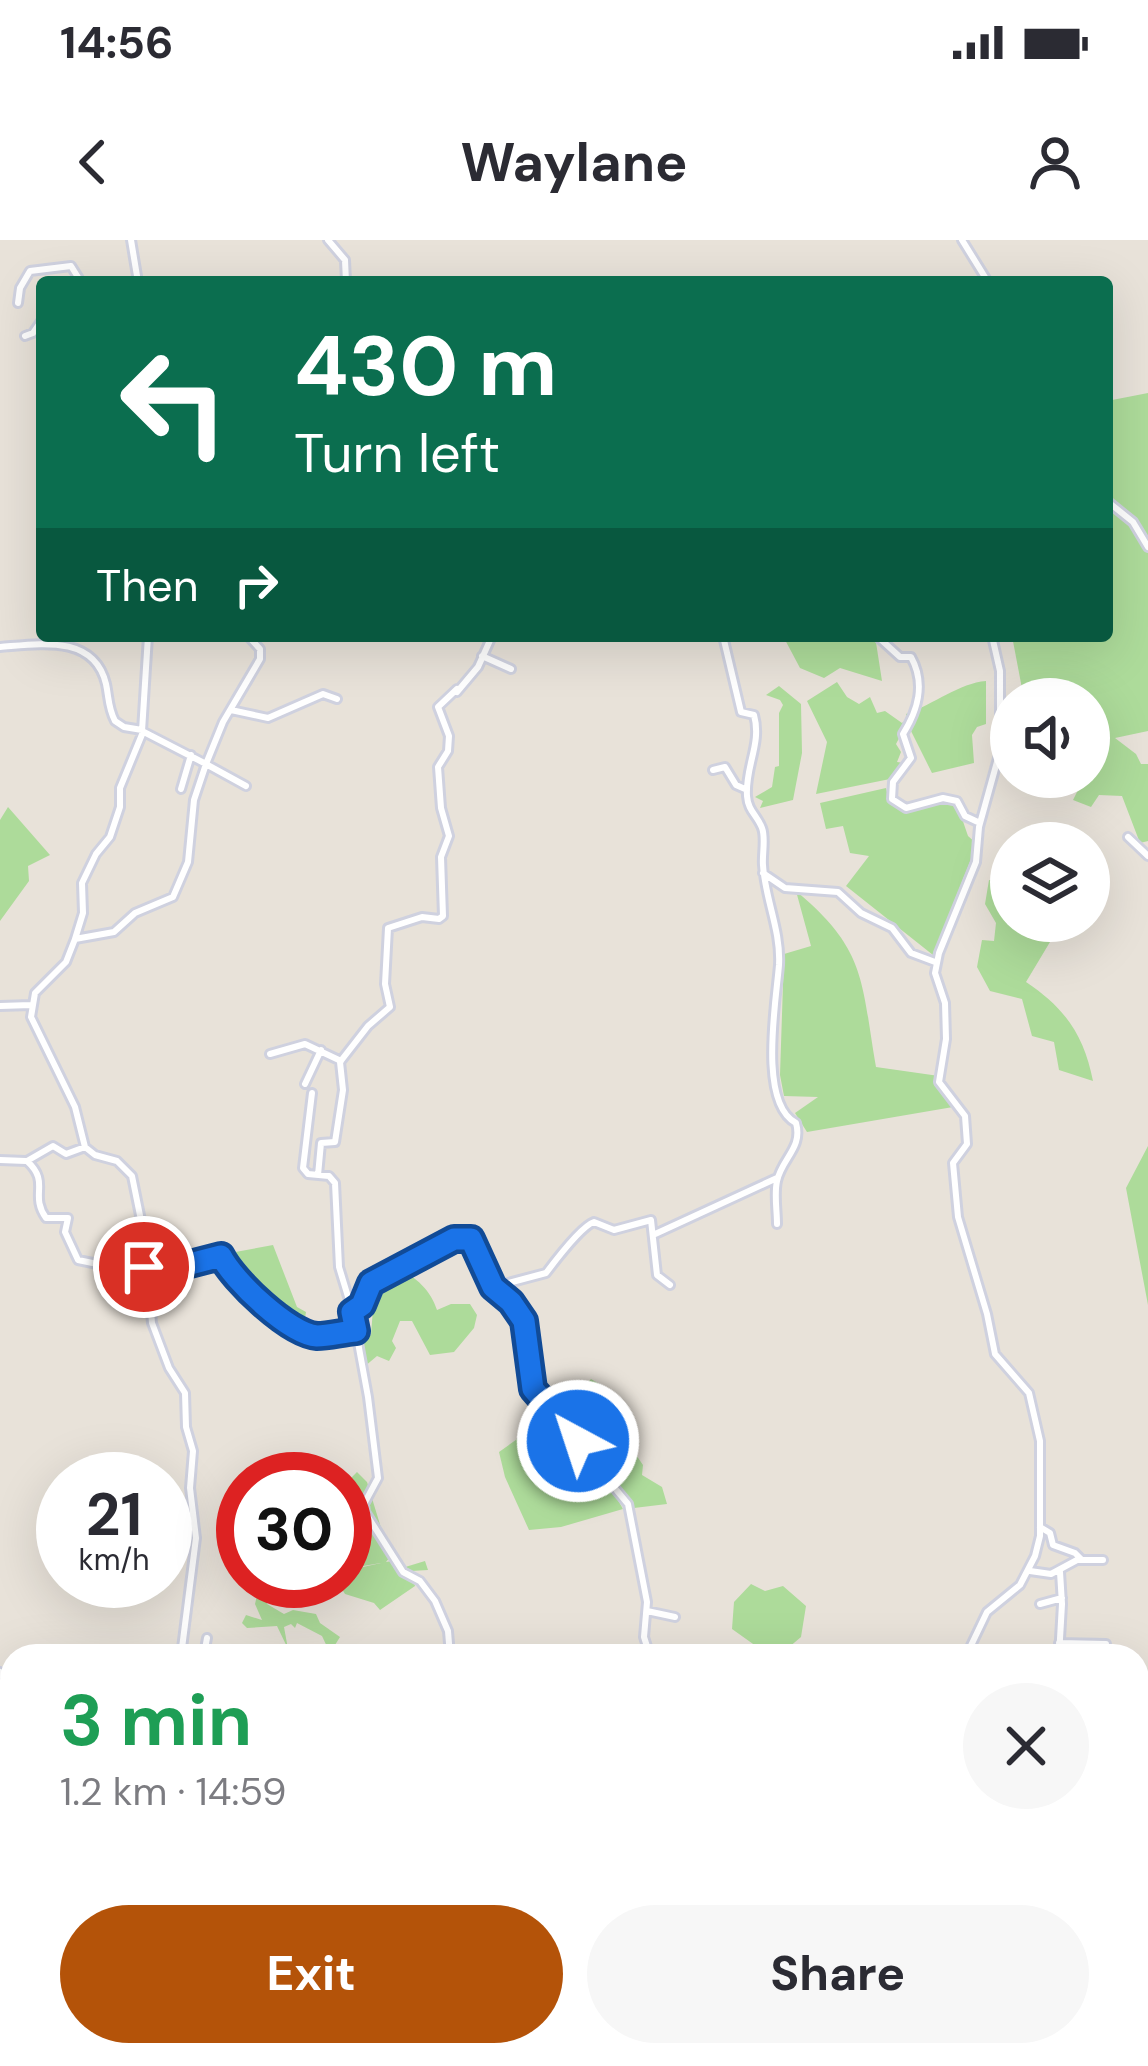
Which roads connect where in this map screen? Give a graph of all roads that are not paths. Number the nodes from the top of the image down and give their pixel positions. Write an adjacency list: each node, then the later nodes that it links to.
1 (131, 240): 5 (street)
2 (328, 240): 6 (street)
3 (962, 240): 7 (street)
4 (77, 276): 8 (street)
5 (137, 276)
6 (346, 276)
7 (984, 276)
8 (19, 303)
9 (36, 329): 10 (street)
10 (25, 336)
11 (1113, 506): 12 (street)
12 (1148, 547)
13 (148, 642): 24 (street)
14 (254, 642): 23 (street)
15 (490, 642): 20 (street)
16 (724, 642): 30 (street)
17 (884, 642): 31 (street)
18 (993, 642): 31 (street)
19 (0, 647): 24 (street)
20 (482, 656): 21 (street); 41 (street)
21 (511, 669)
22 (331, 696): 23 (street)
23 (231, 710): 26 (street)
24 (143, 731): 25 (street); 35 (street)
25 (191, 755): 26 (street); 29 (street)
26 (206, 764): 28 (street); 35 (street)
27 (713, 770): 30 (street)
28 (246, 786)
29 (181, 789)
30 (747, 789): 34 (street)
31 (980, 823): 36 (street)
32 (1128, 837): 33 (street)
33 (1148, 856)
34 (763, 873): 36 (street); 50 (street)
35 (75, 939): 37 (street)
36 (938, 965): 58 (street)
37 (31, 1005): 38 (street); 46 (street)
38 (0, 1006)
39 (320, 1050): 40 (street); 41 (street); 42 (street)
40 (270, 1054)
41 (341, 1061): 45 (street)
42 (305, 1084)
43 (312, 1093): 44 (street)
44 (305, 1141): 45 (street); 49 (street)
45 (321, 1143): 49 (street)
46 (85, 1147): 48 (street); 53 (street)
47 (0, 1160): 48 (street)
48 (27, 1161): 53 (street)
49 (318, 1174): 56 (street)
50 (777, 1178): 51 (street); 52 (street)
51 (777, 1224)
52 (653, 1235): 54 (street); 55 (street)
53 (145, 1264): 57 (street); 69 (street)
54 (670, 1286)
55 (493, 1287): 56 (street); 65 (street)
56 (352, 1312): 57 (street)
57 (356, 1331): 71 (street)
58 (1040, 1527): 59 (street); 61 (street)
59 (1081, 1559): 60 (street); 62 (street)
60 (1103, 1560)
61 (1030, 1570): 62 (street); 73 (street)
62 (1060, 1572): 63 (street)
63 (1062, 1598): 64 (street); 68 (street)
64 (1040, 1604)
65 (647, 1611): 66 (street); 72 (street)
66 (675, 1617)
67 (207, 1638): 70 (street)
68 (1059, 1643): 74 (street)
69 (180, 1644)
70 (206, 1644)
71 (449, 1644)
72 (646, 1644)
73 (972, 1644)
74 (1106, 1644)

